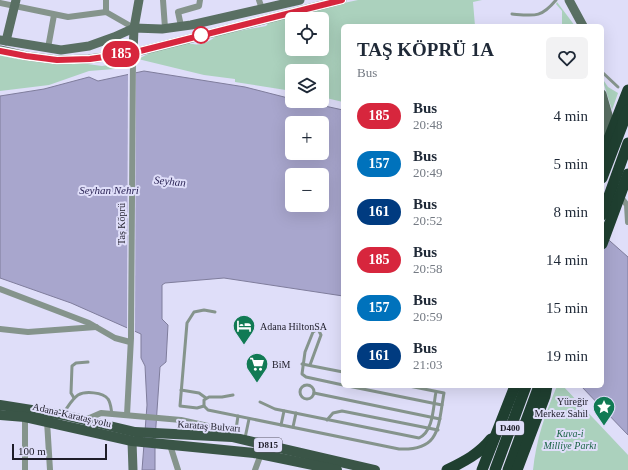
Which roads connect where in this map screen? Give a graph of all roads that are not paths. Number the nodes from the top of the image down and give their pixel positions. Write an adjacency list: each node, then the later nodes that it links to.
1 (106, 0): 12 (street)
2 (139, 0): 17 (main road)
3 (164, 0): 18 (street)
4 (200, 0): 16 (street)
5 (300, 0): 11 (main road)
6 (342, 0): 22 (main road)
7 (556, 0): 13 (lane)
8 (569, 0): 15 (main road)
9 (15, 3): 10 (street); 14 (street); 19 (main road)
10 (0, 4)
11 (261, 4): 16 (main road)
12 (106, 12): 14 (street); 17 (street)
13 (512, 14)
14 (54, 15): 20 (street)
15 (582, 24)
16 (181, 26): 18 (main road)
17 (134, 28): 18 (main road); 20 (main road); 22 (main road)
18 (165, 28)
19 (3, 40): 20 (main road)
20 (48, 48)
21 (2, 51): 22 (main road)
22 (132, 57): 43 (street, Taș Köprü)
23 (604, 74): 24 (lane)
24 (623, 88): 30 (highway)
25 (628, 96): 28 (highway)
26 (604, 101): 31 (main road)
27 (628, 110): 28 (highway)
28 (615, 144): 32 (highway)
29 (627, 146): 35 (highway)
30 (604, 149)
31 (604, 149)
32 (604, 173)
33 (628, 174): 34 (highway)
34 (620, 196): 35 (highway); 37 (street)
35 (611, 206): 36 (highway); 38 (highway)
36 (604, 213)
37 (628, 222)
38 (604, 236)
39 (0, 289): 41 (street)
40 (215, 312): 55 (lane)
41 (96, 328): 42 (street); 43 (street)
42 (0, 329)
43 (131, 340): 71 (street, Taș Köprü)
44 (88, 362): 59 (lane)
45 (302, 364): 46 (lane); 46 (lane); 48 (lane)
46 (310, 365): 47 (lane)
47 (341, 372)
48 (341, 385)
49 (358, 388): 62 (lane)
50 (418, 388): 56 (lane)
51 (513, 388): 84 (highway)
52 (525, 388): 102 (highway, D400)
53 (537, 388): 103 (highway, D400)
54 (547, 389): 85 (highway)
55 (181, 390): 60 (lane); 65 (lane)
56 (436, 392): 62 (lane); 64 (lane)
57 (314, 393): 57 (lane); 74 (lane)
58 (233, 395): 60 (lane)
59 (74, 398): 68 (lane); 69 (lane)
60 (206, 398): 65 (lane)
61 (260, 402): 66 (lane)
62 (434, 403): 64 (lane); 74 (lane)
63 (0, 405): 68 (main road, Adana-Karataş yolu / D815)
64 (442, 405): 76 (lane)
65 (204, 406): 72 (lane)
66 (284, 411): 67 (lane); 80 (lane)
67 (296, 413): 78 (lane); 81 (lane)
68 (63, 414): 77 (main road, Adana-Karataş yolu / D815)
69 (112, 414): 71 (street); 77 (street)
70 (0, 415): 73 (main road, Adana-Karataş yolu / D815)
71 (127, 415): 86 (street)
72 (238, 416): 75 (lane); 86 (lane)
73 (25, 417): 79 (main road, Adana-Karataş yolu / D815); 93 (street)
74 (431, 418): 76 (lane); 82 (lane)
75 (249, 419): 80 (lane); 89 (lane)
76 (440, 419): 83 (lane)
77 (83, 420): 87 (main road, Adana-Karataş yolu / D815)
78 (326, 420): 82 (lane); 82 (lane)
79 (47, 421): 87 (main road, Adana-Karataş yolu / D815); 94 (street)
80 (281, 425): 81 (lane)
81 (293, 427): 83 (lane)
82 (429, 428): 83 (lane)
83 (438, 430)
84 (498, 430): 100 (highway); 101 (highway)
85 (533, 430): 104 (highway); 105 (highway)
86 (233, 437): 88 (main road, Karataş Bulvarı / D815); 89 (main road, Karataş Bulvarı / D815)
87 (135, 438): 88 (main road, Karataş Bulvarı / D815); 95 (main road)
88 (159, 439): 90 (main road, Karataş Bulvarı / D815)
89 (245, 440): 99 (main road, Karataş Bulvarı / D815)
90 (170, 445): 91 (main road, Karataş Bulvarı / D815); 96 (street)
91 (261, 454): 92 (main road, Karataş Bulvarı / D815); 97 (street)
92 (314, 467): 98 (main road, Karataş Bulvarı / D815)
93 (25, 470)
94 (50, 470)
95 (133, 470)
96 (178, 470)
97 (255, 470)
98 (337, 470)
99 (375, 470)
100 (447, 470)
101 (482, 470)
102 (495, 470)
103 (508, 470)
104 (517, 470)
105 (525, 470)

